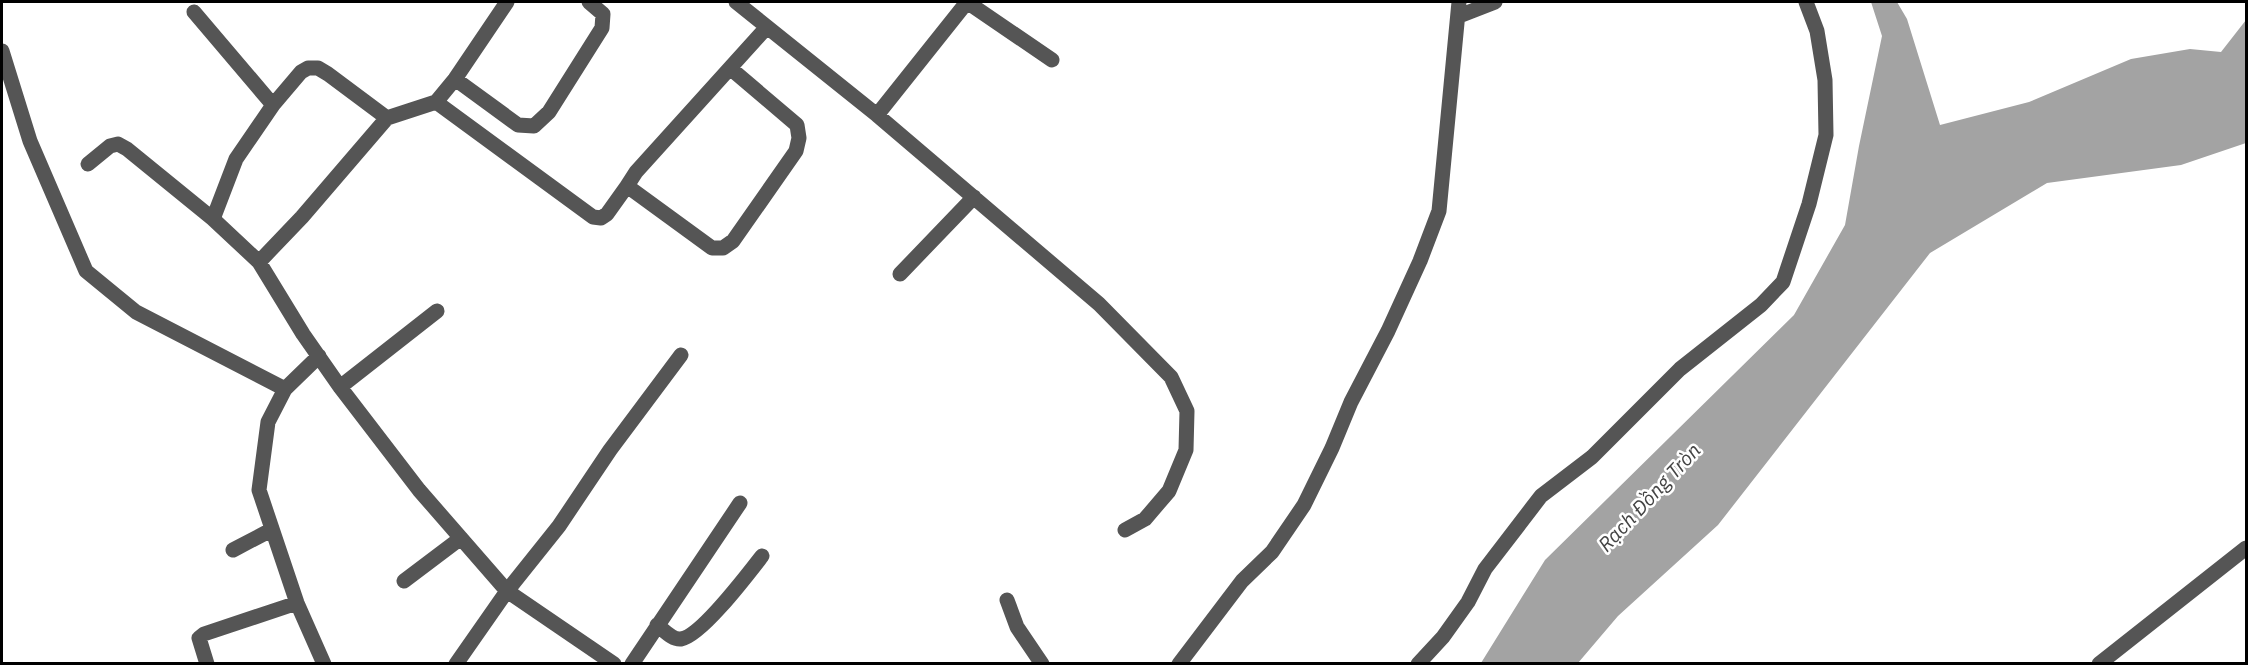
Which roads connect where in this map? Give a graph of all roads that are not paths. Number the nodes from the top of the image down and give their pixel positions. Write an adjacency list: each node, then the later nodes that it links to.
1 (507, 2): 13 (street)
2 (589, 2): 13 (street)
3 (736, 2): 9 (street)
4 (967, 2): 11 (street); 16 (street)
5 (1495, 2): 7 (street)
6 (1806, 2): 48 (street)
7 (1459, 9): 47 (street)
8 (194, 12): 15 (street)
9 (767, 27): 12 (street); 16 (street)
10 (2, 51): 28 (street)
11 (1052, 60)
12 (730, 68): 19 (street); 19 (street)
13 (455, 79): 14 (street)
14 (436, 102): 17 (street); 19 (street)
15 (273, 105): 17 (street); 21 (street)
16 (878, 115): 20 (street)
17 (387, 118): 22 (street)
18 (88, 164): 21 (street)
19 (627, 186)
20 (974, 197): 23 (street); 31 (street)
21 (213, 219): 22 (street)
22 (259, 262): 26 (street)
23 (900, 274)
24 (437, 311): 27 (street)
25 (681, 355): 37 (street)
26 (319, 356): 27 (street); 28 (street)
27 (340, 387): 32 (street)
28 (285, 389): 30 (street)
29 (740, 503): 40 (street)
30 (271, 530): 34 (street); 39 (street)
31 (1125, 530)
32 (461, 538): 36 (street); 37 (street)
33 (2247, 548): 49 (street)
34 (233, 550)
35 (762, 556): 40 (street)
36 (404, 581)
37 (507, 591): 43 (street); 44 (street)
38 (1007, 600): 46 (street)
39 (297, 603): 41 (street); 42 (street)
40 (657, 625): 45 (street)
41 (207, 663)
42 (324, 663)
43 (456, 663)
44 (614, 663)
45 (632, 663)
46 (1041, 663)
47 (1179, 663)
48 (1418, 663)
49 (2099, 663)

